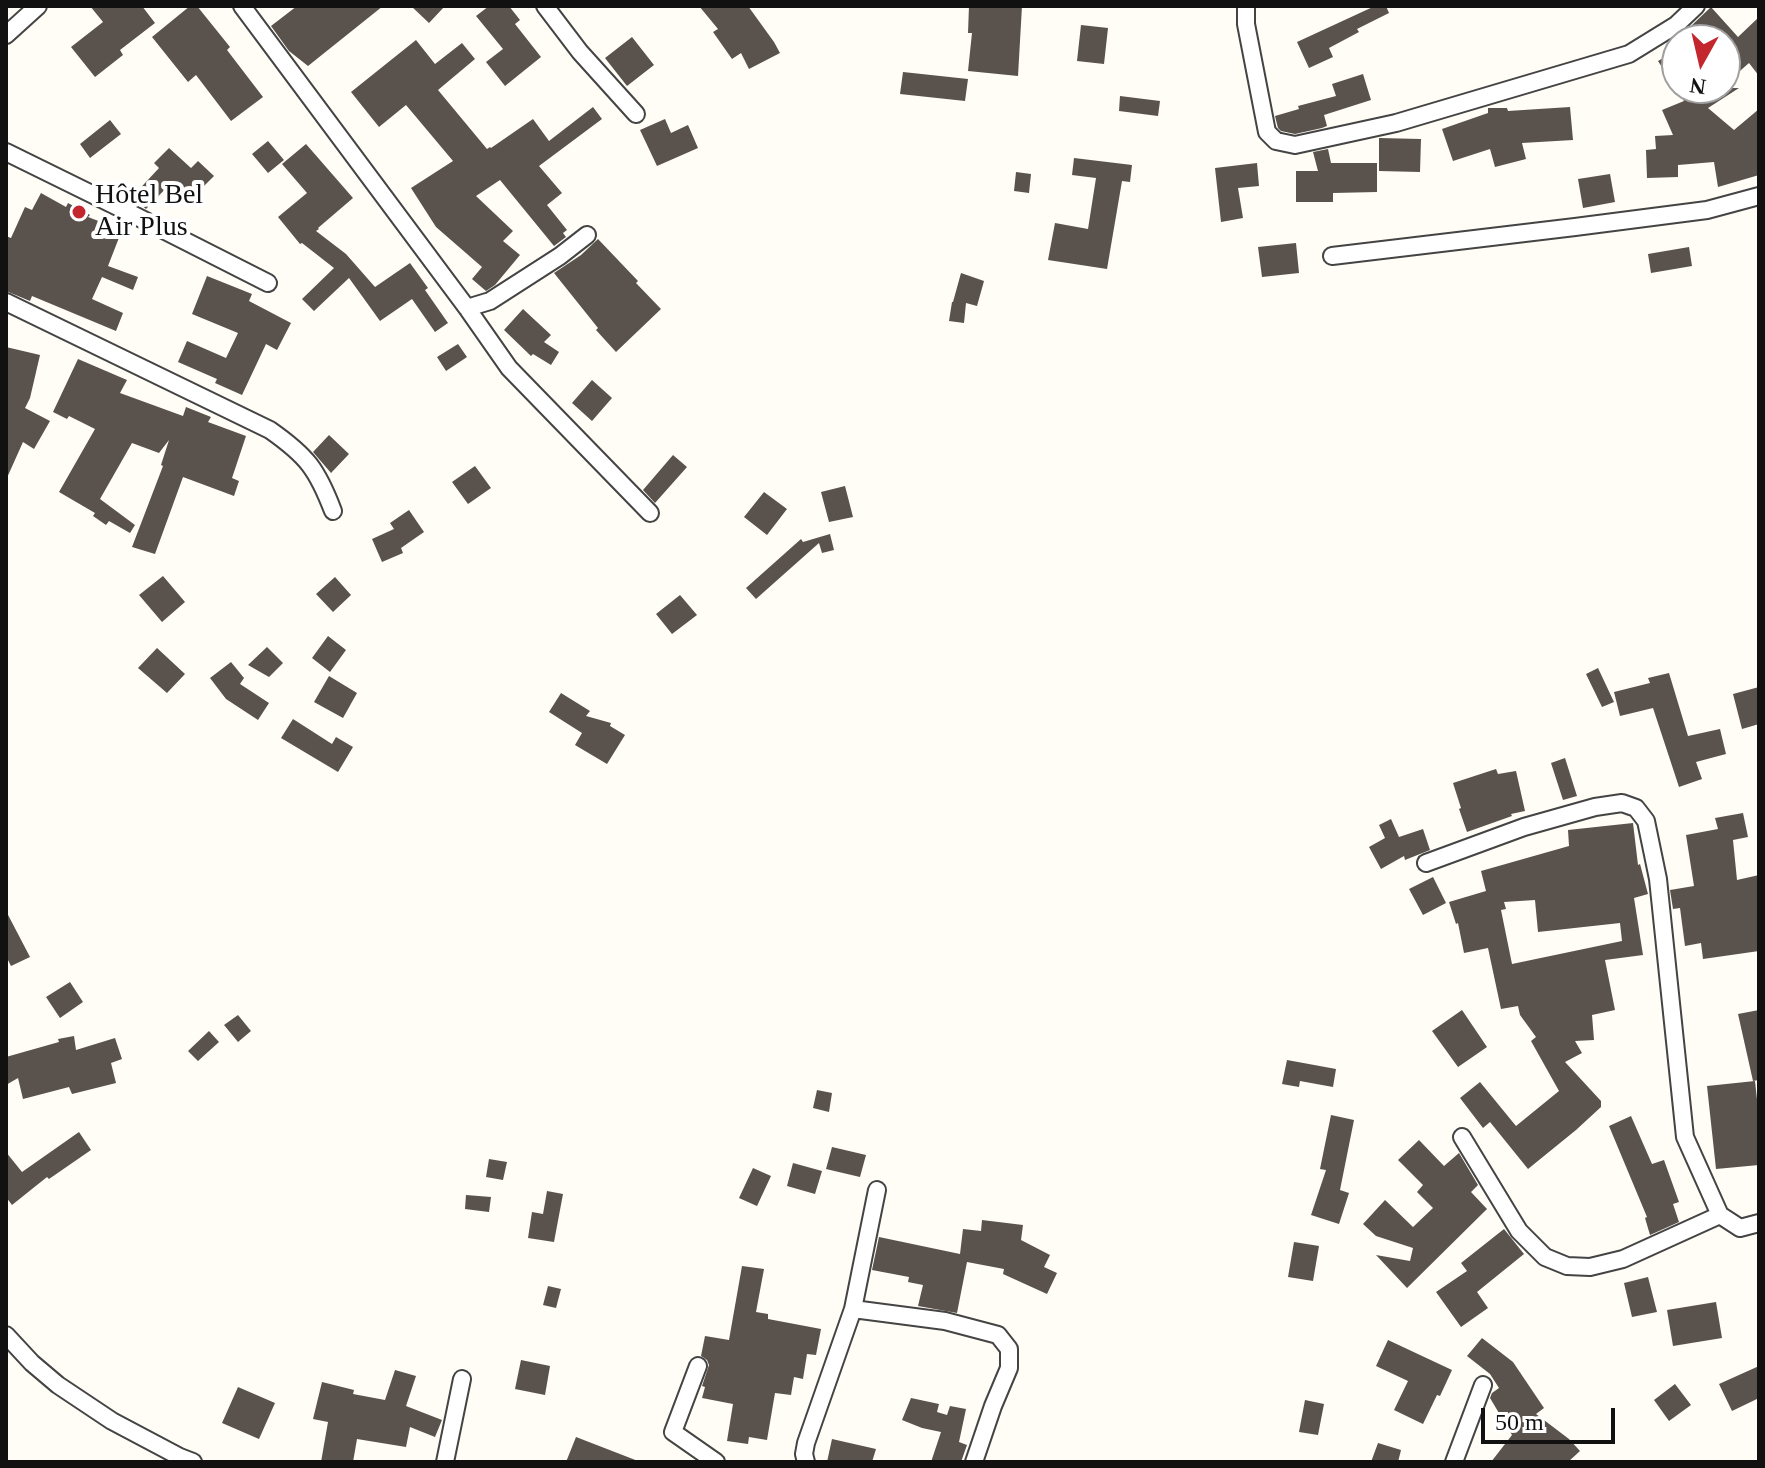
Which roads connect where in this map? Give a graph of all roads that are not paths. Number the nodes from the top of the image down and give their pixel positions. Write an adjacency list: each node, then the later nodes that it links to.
1 (38, 6): 6 (street)
2 (242, 6): 14 (street)
3 (545, 6): 7 (street)
4 (1246, 6): 5 (street)
5 (1696, 6)
6 (6, 35)
7 (636, 114)
8 (6, 152): 12 (street)
9 (1759, 196): 11 (street)
10 (587, 235): 14 (street)
11 (1332, 256)
12 (268, 283)
13 (6, 302): 15 (street)
14 (467, 308): 16 (street)
15 (333, 511)
16 (650, 513)
17 (1426, 863): 20 (street)
18 (1462, 1137): 20 (street)
19 (877, 1190): 22 (street)
20 (1720, 1215): 21 (street)
21 (1759, 1223)
22 (853, 1309): 30 (street); 31 (street)
23 (6, 1335): 27 (street)
24 (698, 1366): 29 (street)
25 (462, 1379): 28 (street)
26 (1483, 1385): 32 (street)
27 (193, 1462)
28 (445, 1462)
29 (716, 1462)
30 (806, 1462)
31 (974, 1462)
32 (1454, 1462)

